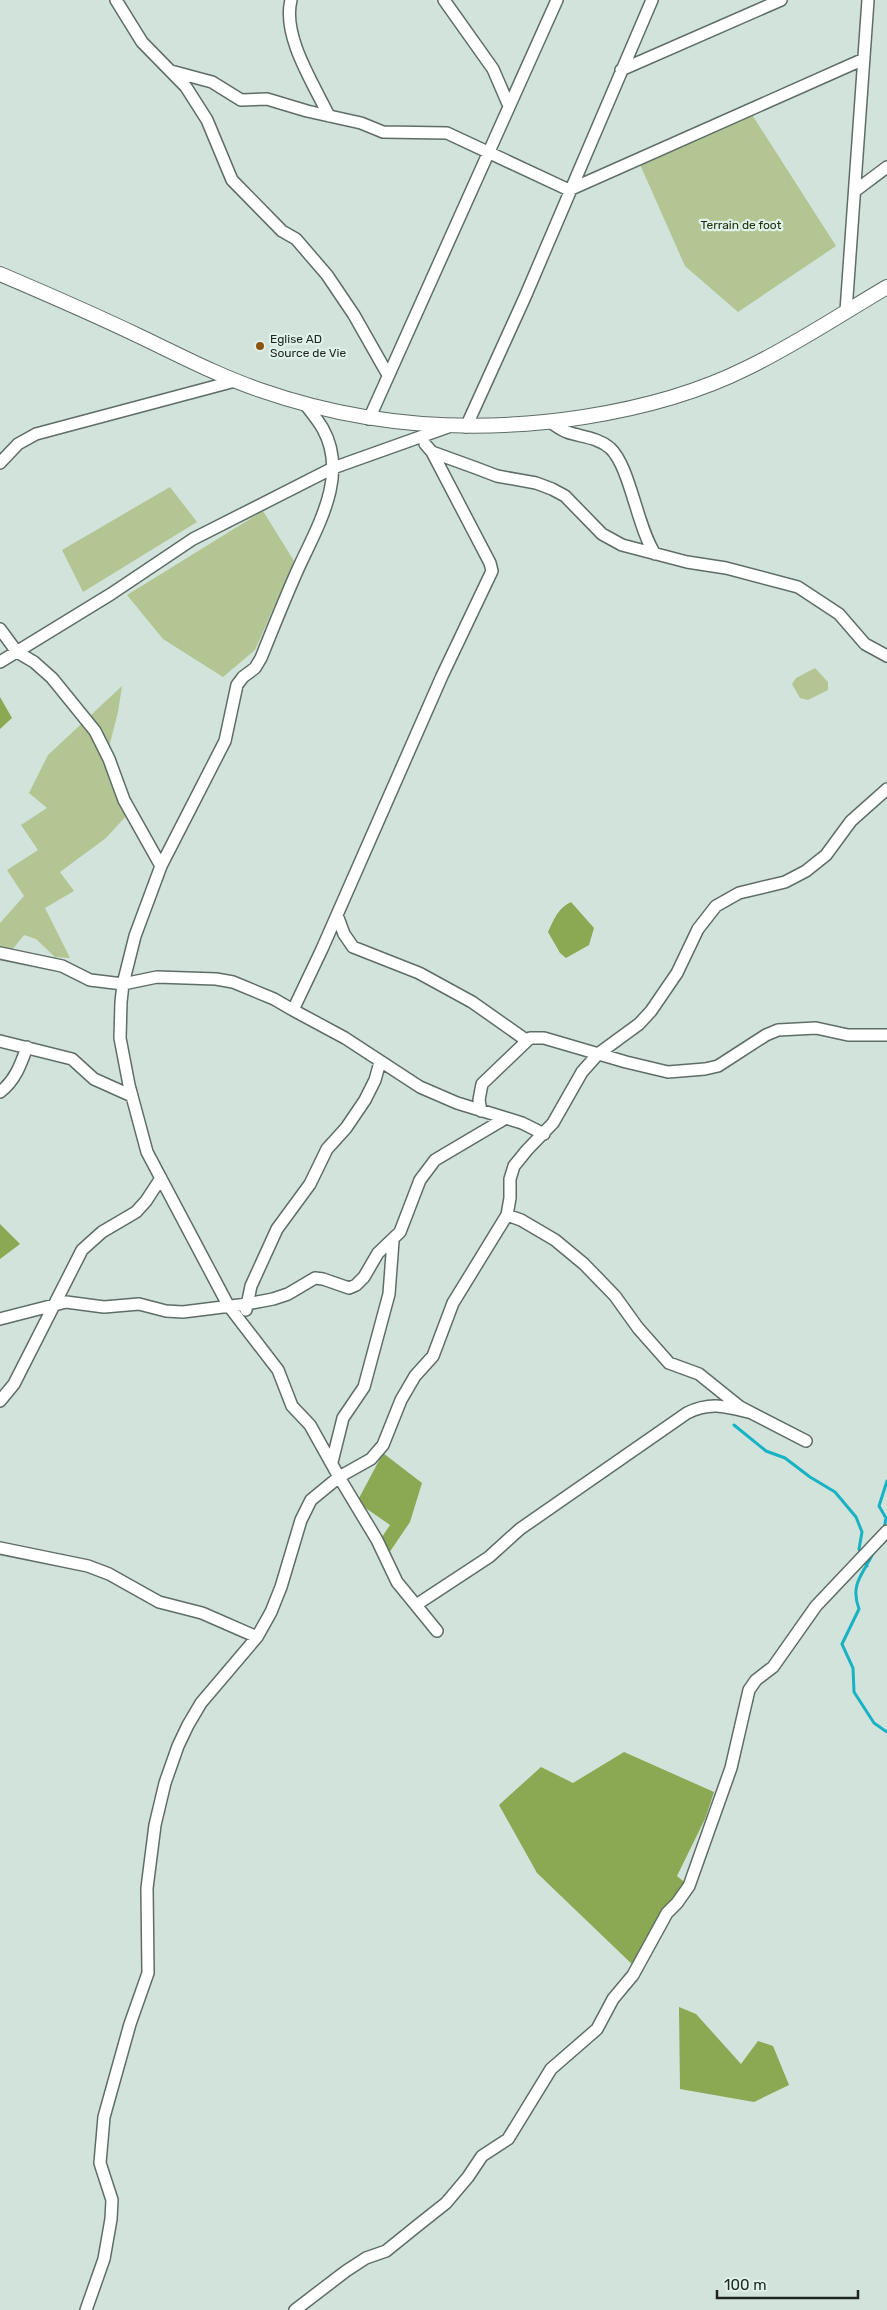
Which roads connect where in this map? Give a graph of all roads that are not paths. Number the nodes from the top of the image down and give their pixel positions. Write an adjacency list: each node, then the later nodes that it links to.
1 (116, 0): 10 (street)
2 (291, 0): 12 (street)
3 (444, 0): 11 (street)
4 (652, 0): 9 (street)
5 (780, 0): 9 (street)
6 (868, 0): 8 (street)
7 (559, 1): 11 (street)
8 (864, 59): 15 (street); 16 (street)
9 (621, 70): 15 (street)
10 (171, 71): 12 (street); 20 (street)
11 (509, 106): 13 (street)
12 (329, 116): 13 (street)
13 (488, 154): 15 (street); 20 (street)
14 (887, 167): 16 (street)
15 (569, 190): 26 (street)
16 (854, 191): 19 (street)
17 (0, 274): 21 (main road)
18 (887, 287): 19 (main road)
19 (846, 311): 24 (main road)
20 (388, 375): 23 (street)
21 (235, 381): 22 (main road); 27 (street)
22 (305, 404): 23 (main road); 28 (street)
23 (369, 419): 25 (main road)
24 (550, 422): 26 (main road); 29 (street)
25 (450, 426): 26 (main road); 28 (street)
26 (466, 426)
27 (0, 463)
28 (333, 468): 31 (street); 35 (street)
29 (655, 554): 32 (street); 36 (street)
30 (0, 629): 31 (street)
31 (17, 652): 33 (street); 35 (street)
32 (887, 656)
33 (0, 662)
34 (887, 789): 44 (street)
35 (161, 866): 38 (street)
36 (337, 915): 39 (street); 41 (street)
37 (0, 953): 38 (street)
38 (123, 984): 39 (street); 47 (street)
39 (293, 1010): 45 (street)
40 (887, 1035): 44 (street)
41 (526, 1040): 44 (street); 48 (street)
42 (0, 1041): 43 (street)
43 (27, 1047): 46 (street); 47 (street)
44 (598, 1054): 50 (street)
45 (380, 1062): 48 (street); 55 (street)
46 (0, 1092)
47 (132, 1096): 51 (street)
48 (481, 1111): 49 (street)
49 (506, 1118): 50 (street); 53 (street)
50 (544, 1134): 52 (street)
51 (161, 1178): 54 (street); 56 (street)
52 (507, 1215): 60 (street); 63 (street)
53 (393, 1241): 55 (street); 62 (street)
54 (56, 1303): 56 (street); 57 (street); 59 (street)
55 (247, 1304): 56 (street); 58 (street)
56 (228, 1305): 58 (street)
57 (0, 1319)
58 (242, 1324): 62 (street)
59 (0, 1401)
60 (748, 1412): 61 (street); 66 (street)
61 (806, 1441)
62 (332, 1462): 63 (street)
63 (338, 1477): 66 (street); 68 (street)
64 (887, 1531): 70 (street)
65 (0, 1548): 68 (street)
66 (416, 1606): 67 (street)
67 (437, 1631)
68 (257, 1637): 69 (street)
69 (86, 2310)
70 (295, 2310)

